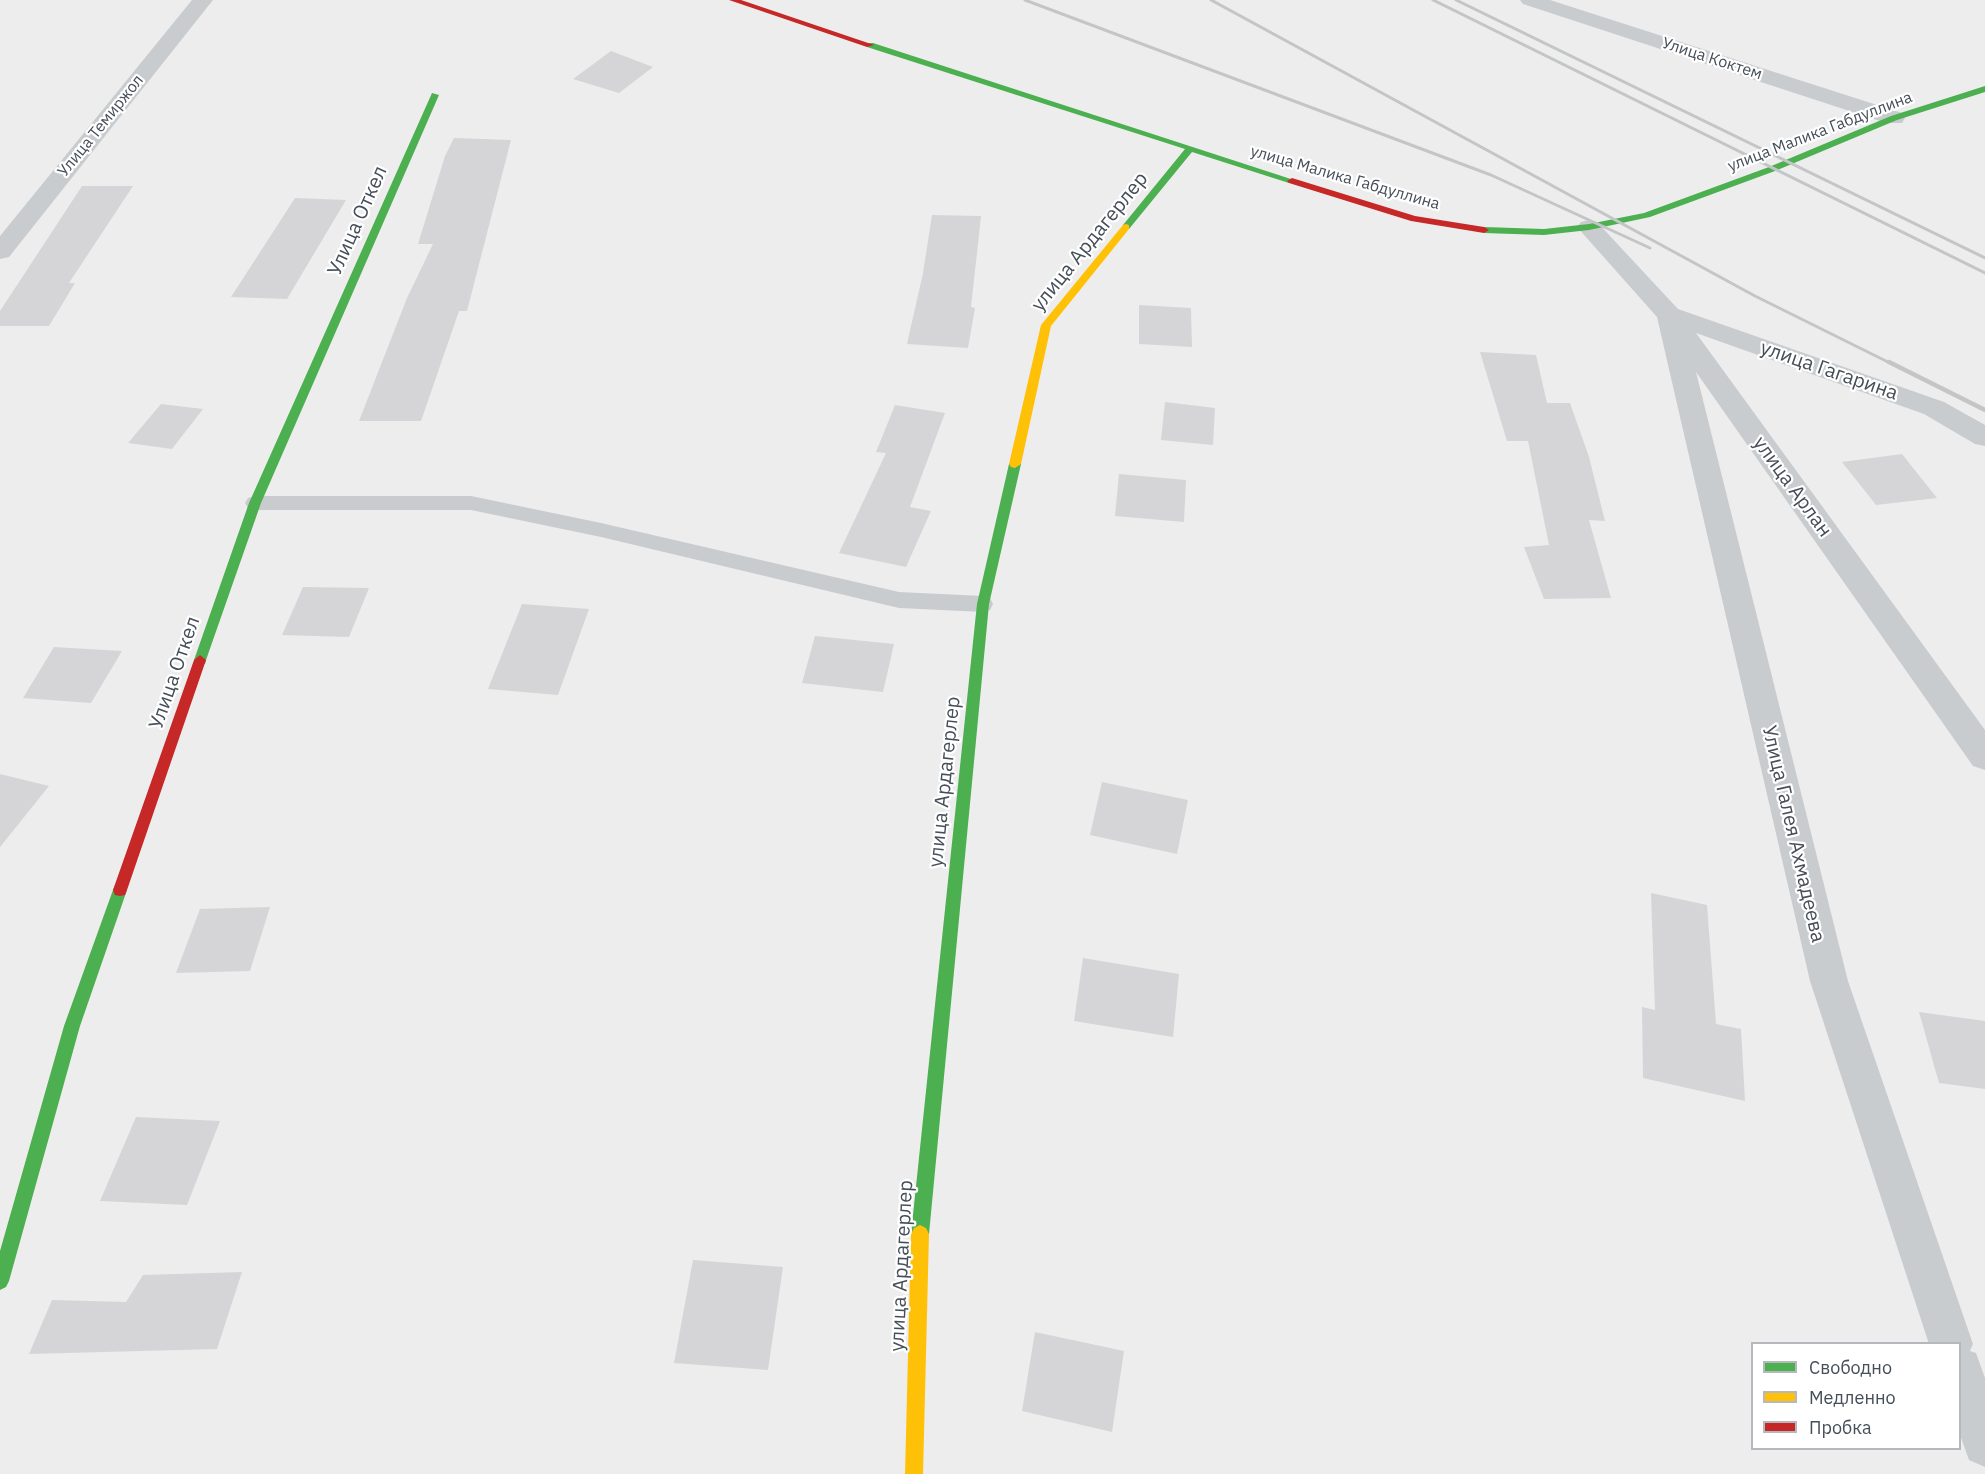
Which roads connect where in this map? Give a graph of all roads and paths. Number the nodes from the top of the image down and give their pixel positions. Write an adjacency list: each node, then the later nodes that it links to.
1 (203, 0): 9 (street, Улица Темиржол)
2 (733, 0): 7 (street, улица Малика Габдуллина)
3 (1530, 0): 6 (street, Улица Коктем)
4 (1985, 88): 6 (street, улица Малика Габдуллина)
5 (435, 95): 12 (street, Улица Откел)
6 (1894, 118): 8 (street, улица Малика Габдуллина)
7 (1189, 150): 8 (street, улица Малика Габдуллина); 13 (street, улица Ардагерлер)
8 (1589, 227): 10 (street, улица Арлан)
9 (0, 252)
10 (1669, 315): 11 (street, улица Гагарина); 14 (street, улица Арлан); 16 (street, Улица Галея Ахмадеева)
11 (1985, 437)
12 (255, 503): 13 (lane); 15 (street, Улица Откел)
13 (983, 604): 19 (street, улица Ардагерлер)
14 (1985, 756)
15 (0, 1281)
16 (1950, 1342)
17 (1961, 1375): 18 (street)
18 (1985, 1444)
19 (914, 1474)

